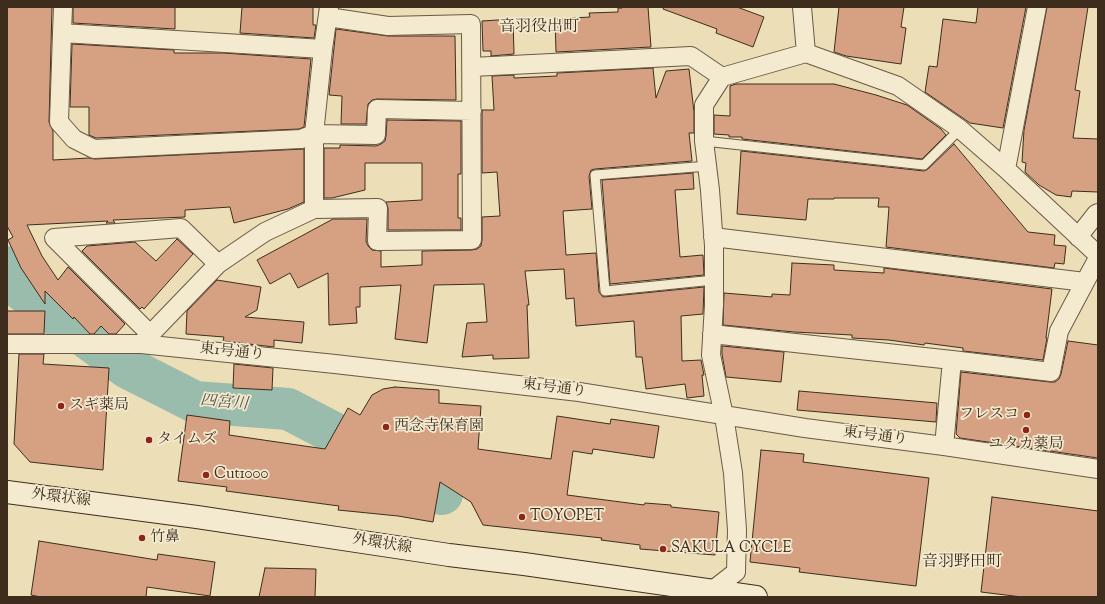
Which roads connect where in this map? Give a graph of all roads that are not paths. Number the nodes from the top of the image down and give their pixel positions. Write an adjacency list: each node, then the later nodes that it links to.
1 (63, 7): 5 (street)
2 (802, 7): 7 (street)
3 (1037, 7): 15 (street)
4 (328, 12): 6 (street); 8 (street)
5 (62, 33): 6 (street); 12 (street)
6 (323, 49): 12 (street)
7 (806, 53): 9 (street); 11 (street)
8 (472, 67): 9 (street); 10 (street)
9 (722, 77): 13 (street)
10 (472, 111): 12 (street); 16 (street)
11 (960, 129): 13 (lane); 15 (street)
12 (314, 134): 16 (street)
13 (704, 141): 14 (street)
14 (708, 166): 18 (street); 23 (lane)
15 (1006, 169): 19 (street)
16 (314, 209): 22 (street)
17 (1098, 214): 19 (street)
18 (713, 237): 23 (street); 24 (street)
19 (1078, 237): 20 (street)
20 (1098, 255)
21 (1098, 258): 24 (street)
22 (218, 264): 26 (street); 26 (street)
23 (714, 280): 25 (street)
24 (1085, 282): 28 (street)
25 (712, 334): 28 (street); 29 (street)
26 (145, 339): 27 (street, 東1号通り); 29 (street, 東1号通り)
27 (7, 344)
28 (952, 360): 30 (street)
29 (724, 416): 30 (street, 東1号通り); 33 (street)
30 (944, 446): 31 (street, 東1号通り)
31 (1098, 469)
32 (7, 492): 33 (street, 外環状線)
33 (707, 594): 34 (street, 外環状線)
34 (756, 597)

